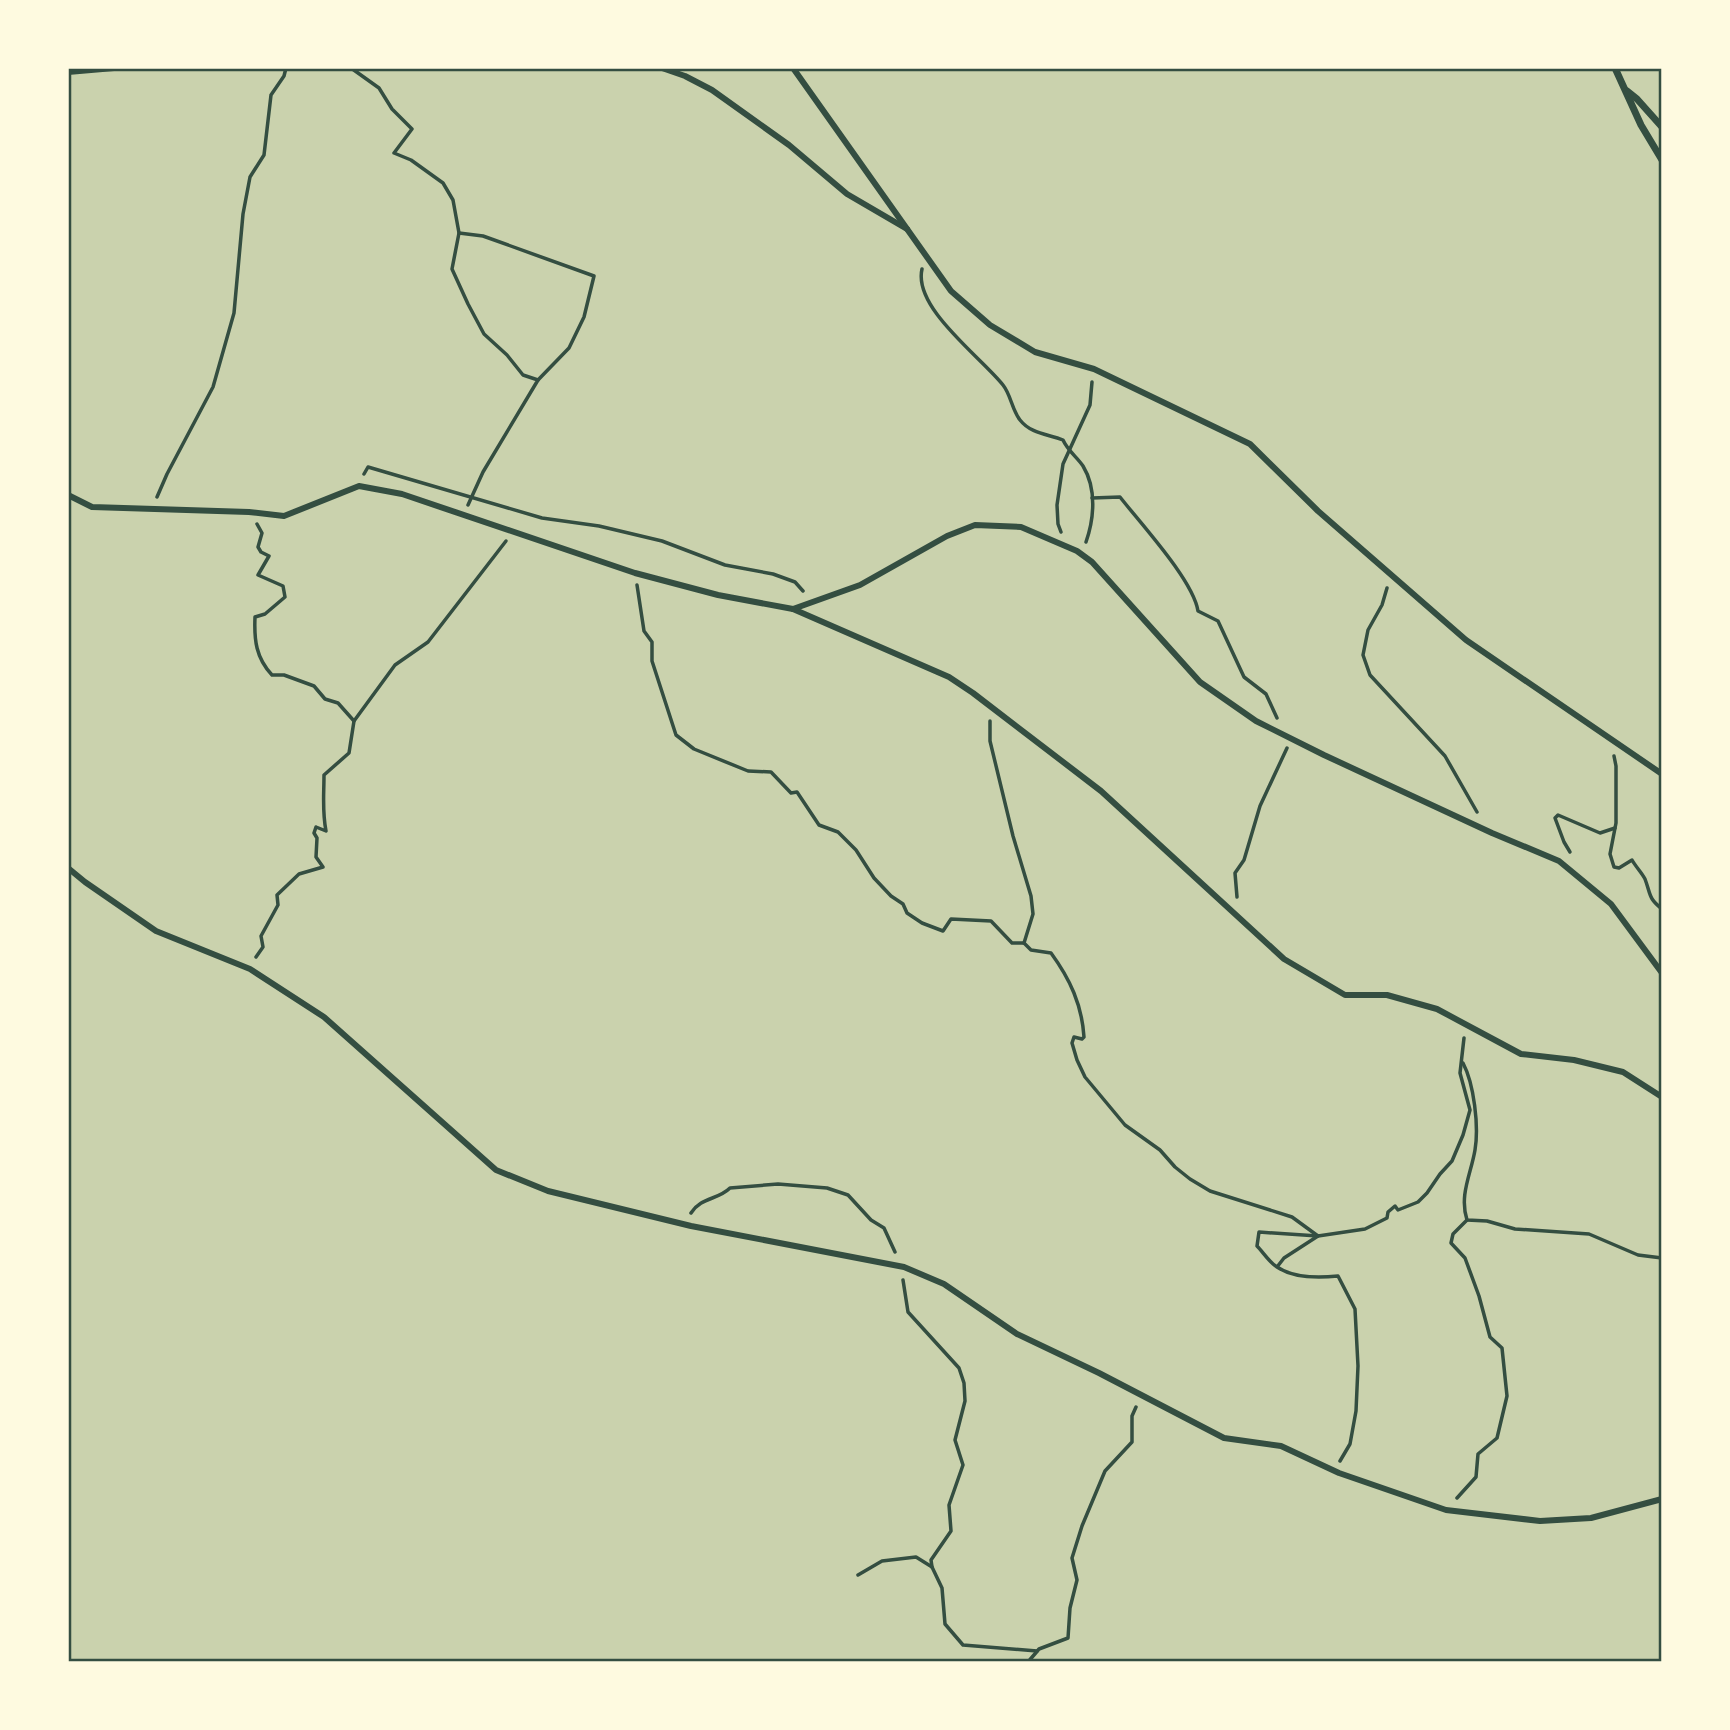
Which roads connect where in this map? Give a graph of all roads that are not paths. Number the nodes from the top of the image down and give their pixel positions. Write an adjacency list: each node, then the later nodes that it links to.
1 (114, 68): 5 (street)
2 (662, 68): 9 (street)
3 (793, 68): 9 (street)
4 (1615, 68): 6 (street)
5 (68, 72)
6 (1627, 91): 7 (street); 8 (street)
7 (1662, 127)
8 (1662, 160)
9 (909, 230): 12 (street)
10 (68, 495): 11 (street)
11 (793, 609): 14 (street); 15 (street)
12 (1662, 774)
13 (68, 868): 16 (street)
14 (1662, 973)
15 (1662, 1097)
16 (1662, 1499)

